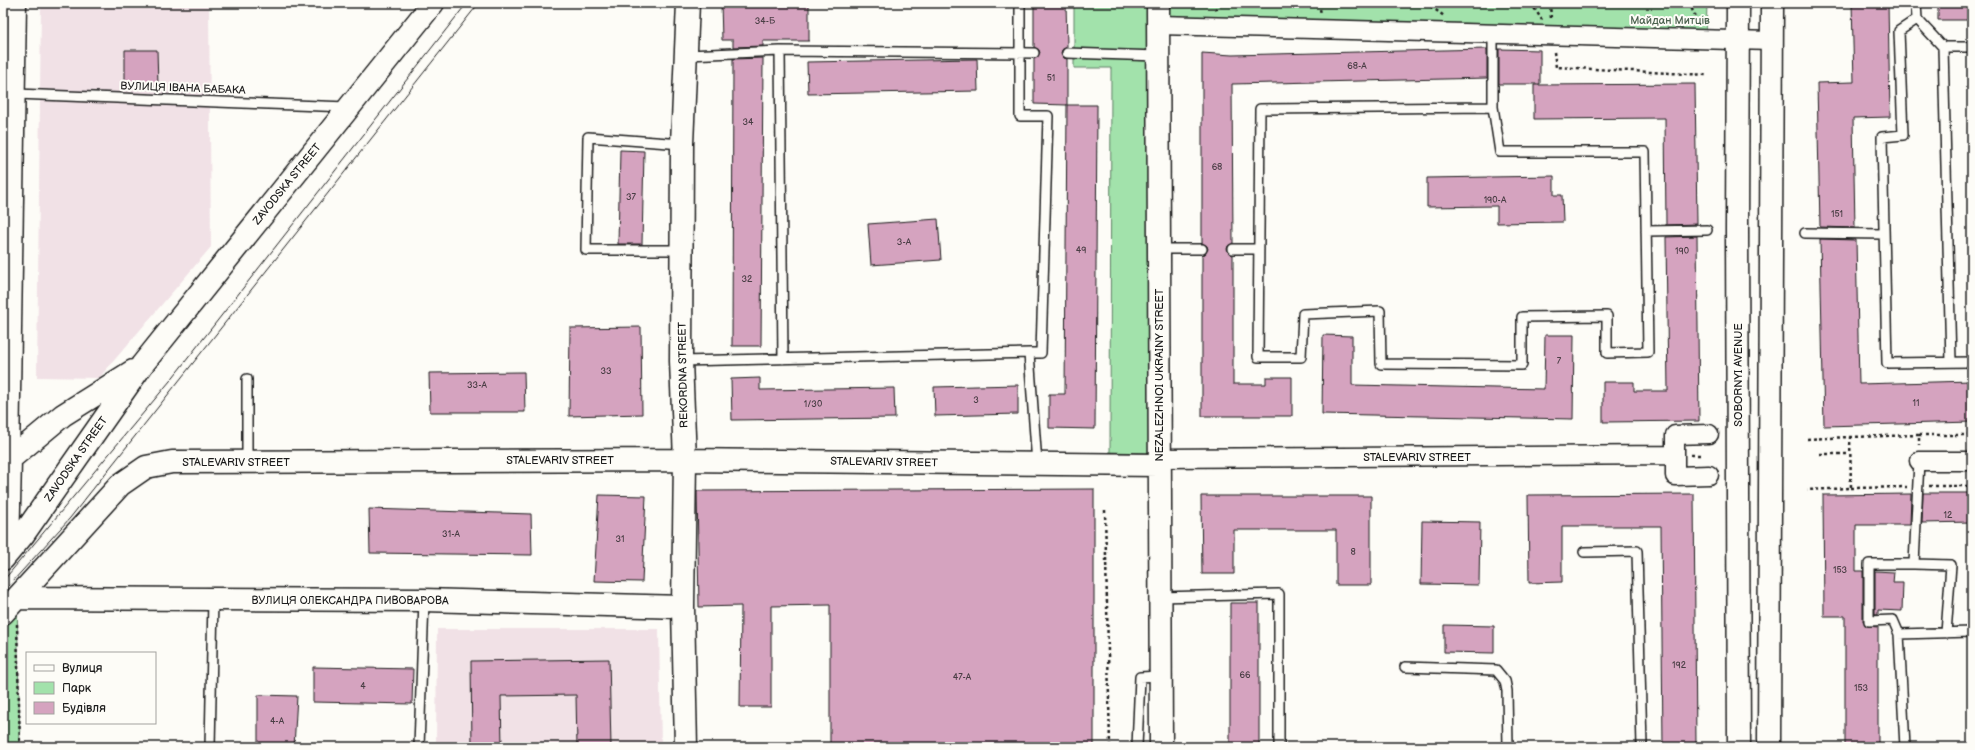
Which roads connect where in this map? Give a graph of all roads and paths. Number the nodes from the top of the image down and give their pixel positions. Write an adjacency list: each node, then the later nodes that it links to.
1 (17, 3): 25 (street)
2 (433, 3): 26 (street, ZAVODSKA STREET)
3 (688, 3): 22 (street, REKORDNA STREET)
4 (1020, 3): 19 (lane)
5 (1158, 3): 11 (street, NEZALEZHNOI UKRAINY STREET)
6 (1532, 3): 13 (path)
7 (1738, 3): 14 (street, SOBORNYI AVENUE)
8 (1772, 3): 15 (street)
9 (1916, 3): 10 (lane)
10 (1917, 19): 16 (lane); 32 (lane)
11 (1158, 25): 12 (street); 23 (street, NEZALEZHNOI UKRAINY STREET)
12 (1494, 34): 13 (street); 27 (lane)
13 (1551, 35): 14 (street); 24 (path)
14 (1738, 40): 15 (street); 89 (street, SOBORNYI AVENUE)
15 (1772, 41): 90 (street)
16 (1943, 47): 17 (lane); 41 (lane)
17 (1972, 47)
18 (780, 51): 19 (lane); 22 (lane); 39 (lane)
19 (1020, 52): 20 (lane); 38 (lane)
20 (1034, 53)
21 (1066, 53): 23 (lane)
22 (687, 55): 28 (street, REKORDNA STREET)
23 (1158, 56): 33 (street, NEZALEZHNOI UKRAINY STREET)
24 (1706, 75)
25 (16, 94): 26 (lane, ВУЛИЦЯ ІВАНА БАБАКА); 53 (street)
26 (349, 107): 43 (street, ZAVODSKA STREET)
27 (1493, 107): 30 (lane); 36 (lane)
28 (682, 144): 37 (street, REKORDNA STREET); 37 (lane)
29 (1707, 230): 30 (lane)
30 (1646, 231): 36 (lane)
31 (1805, 233): 32 (lane)
32 (1884, 234): 41 (lane)
33 (1159, 249): 34 (lane); 58 (street, NEZALEZHNOI UKRAINY STREET)
34 (1202, 249)
35 (1234, 249): 36 (lane)
36 (1259, 249)
37 (682, 250): 40 (street, REKORDNA STREET)
38 (1029, 354): 39 (lane); 59 (lane)
39 (783, 359): 40 (lane)
40 (681, 361): 54 (street, REKORDNA STREET)
41 (1951, 362): 42 (lane)
42 (1972, 362)
43 (142, 365): 53 (street, ZAVODSKA STREET); 67 (street, ZAVODSKA STREET)
44 (246, 379): 57 (lane)
45 (1709, 434): 52 (street)
46 (1919, 435): 47 (path); 48 (path); 55 (path)
47 (1972, 435)
48 (1850, 437): 49 (path); 51 (path)
49 (1807, 439)
50 (1820, 454): 51 (path)
51 (1850, 454): 63 (path)
52 (1675, 455): 58 (street, STALEVARIV STREET); 60 (street)
53 (10, 459): 67 (street, ZAVODSKA STREET)
54 (685, 460): 57 (street, STALEVARIV STREET); 59 (street, STALEVARIV STREET); 73 (street, REKORDNA STREET)
55 (1919, 461): 56 (street); 61 (lane)
56 (1972, 461)
57 (247, 462): 70 (street, STALEVARIV STREET)
58 (1159, 462): 59 (street, STALEVARIV STREET); 69 (street, NEZALEZHNOI UKRAINY STREET)
59 (1037, 464)
60 (1709, 475)
61 (1918, 486): 62 (path); 63 (path); 68 (lane)
62 (1972, 486)
63 (1851, 488): 64 (path)
64 (1807, 490)
65 (1105, 510): 83 (path)
66 (1584, 552): 88 (lane)
67 (5, 556)
68 (1914, 564): 74 (lane); 76 (lane)
69 (1160, 597): 78 (street, NEZALEZHNOI UKRAINY STREET); 86 (lane)
70 (8, 599): 71 (street, ВУЛИЦЯ ОЛЕКСАНДРА ПИВОВАРОВА); 79 (path)
71 (213, 599): 72 (street, ВУЛИЦЯ ОЛЕКСАНДРА ПИВОВАРОВА); 80 (lane)
72 (424, 600): 73 (street, ВУЛИЦЯ ОЛЕКСАНДРА ПИВОВАРОВА); 81 (lane)
73 (683, 607): 82 (street, REKORDNA STREET)
74 (1946, 632): 75 (lane); 76 (lane)
75 (1972, 632)
76 (1899, 634): 91 (lane)
77 (1405, 666): 87 (lane)
78 (1160, 676): 84 (lane); 85 (street, NEZALEZHNOI UKRAINY STREET)
79 (20, 747)
80 (210, 747)
81 (419, 747)
82 (686, 747)
83 (1110, 747)
84 (1137, 747)
85 (1161, 747)
86 (1279, 747)
87 (1508, 747)
88 (1642, 747)
89 (1739, 747)
90 (1769, 747)
91 (1905, 747)

